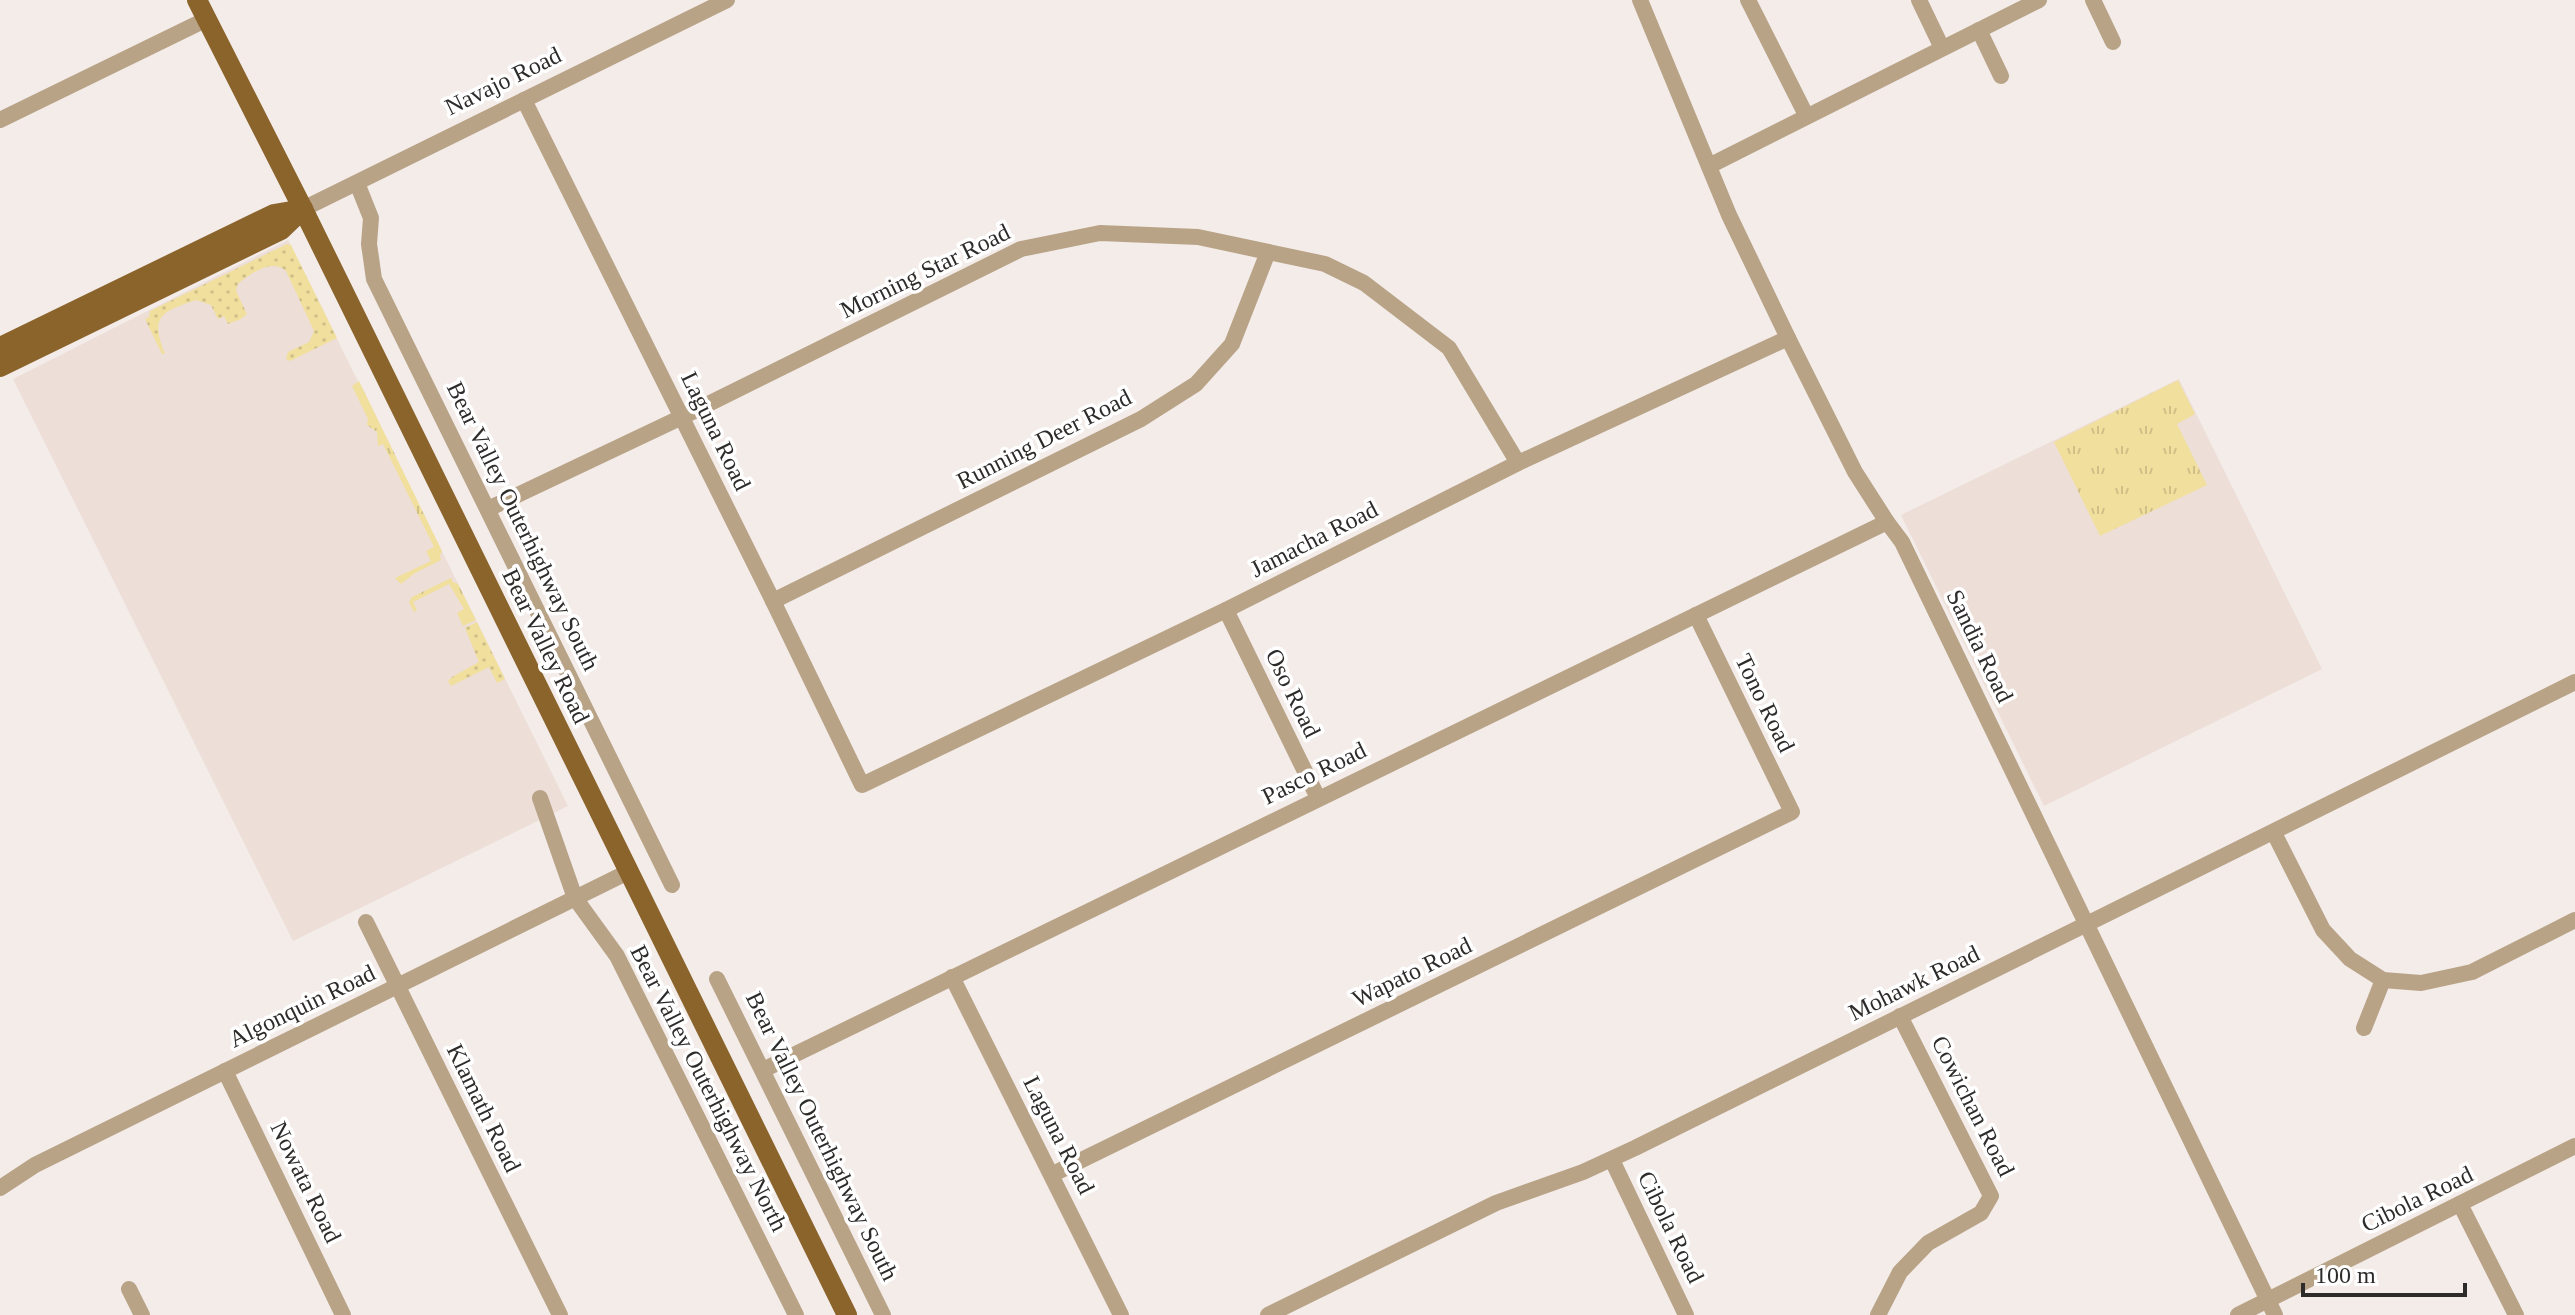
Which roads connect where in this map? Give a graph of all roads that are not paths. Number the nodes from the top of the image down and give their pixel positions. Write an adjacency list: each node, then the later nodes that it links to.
1 (197, 0): 8 (main road, Bear Valley Road)
2 (727, 0): 13 (street, Navajo Road)
3 (1640, 0): 16 (street, Sandia Road)
4 (1748, 0): 14 (street)
5 (1919, 0): 11 (street)
6 (2039, 0): 9 (street)
7 (2093, 0): 10 (street)
8 (207, 19): 15 (street); 18 (main road, Bear Valley Road)
9 (1979, 30): 11 (street); 12 (street)
10 (2113, 42)
11 (1942, 48): 14 (street)
12 (2001, 76)
13 (524, 100): 17 (street, Navajo Road); 23 (street, Laguna Road)
14 (1806, 115): 16 (street)
15 (0, 120)
16 (1709, 166): 20 (street, Sandia Road)
17 (357, 183): 18 (street, Navajo Road); 25 (street, Bear Valley Outerhighway South)
18 (303, 209): 21 (main road, Navajo Road); 22 (main road, Navajo Road); 36 (main road, Bear Valley Road)
19 (1268, 252): 23 (street, Morning Star Road); 24 (street, Morning Star Road); 27 (street, Running Deer Road)
20 (1788, 338): 24 (street, Jamacha Road); 26 (street, Sandia Road)
21 (0, 347)
22 (0, 367)
23 (682, 417): 25 (street, Morning Star Road); 27 (street, Laguna Road)
24 (1518, 463): 28 (street, Jamacha Road)
25 (488, 509): 37 (street, Bear Valley Outerhighway South)
26 (1887, 522): 29 (street, Pasco Road); 41 (street, Sandia Road)
27 (773, 601): 31 (street, Laguna Road)
28 (1226, 610): 31 (street, Jamacha Road); 33 (street, Oso Road)
29 (1696, 615): 33 (street, Pasco Road); 34 (street, Tono Road)
30 (2575, 682): 35 (street, Mohawk Road)
31 (862, 785)
32 (540, 798): 38 (street, Bear Valley Outerhighway North)
33 (1318, 798): 42 (street, Pasco Road)
34 (1792, 812): 52 (street, Wapato Road)
35 (2274, 833): 41 (street, Mohawk Road); 44 (street)
36 (628, 872): 38 (street, Algonquin Road); 61 (main road, Bear Valley Road)
37 (672, 885)
38 (575, 898): 45 (street, Algonquin Road); 60 (street, Bear Valley Outerhighway North)
39 (2575, 920): 44 (street)
40 (366, 922): 45 (street, Klamath Road)
41 (2085, 925): 46 (street, Mohawk Road); 56 (street, Sandia Road)
42 (952, 977): 48 (street, Pasco Road); 52 (street, Laguna Road)
43 (717, 979): 48 (street, Bear Valley Outerhighway South)
44 (2383, 980): 47 (street)
45 (397, 986): 49 (street, Algonquin Road); 59 (street, Klamath Road)
46 (1900, 1016): 51 (street, Mohawk Road); 66 (street, Cowichan Road)
47 (2364, 1028)
48 (763, 1070): 62 (street, Bear Valley Outerhighway South)
49 (225, 1071): 53 (street, Algonquin Road); 58 (street, Nowata Road)
50 (2575, 1146): 54 (street, Cibola Road)
51 (1612, 1160): 64 (street, Mohawk Road); 65 (street, Cibola Road)
52 (1053, 1174): 63 (street, Laguna Road)
53 (0, 1188)
54 (2460, 1204): 56 (street, Cibola Road); 68 (street)
55 (129, 1289): 57 (street)
56 (2272, 1307): 67 (street, Cibola Road)
57 (142, 1315)
58 (343, 1315)
59 (560, 1315)
60 (796, 1315)
61 (847, 1315)
62 (883, 1315)
63 (1121, 1315)
64 (1268, 1315)
65 (1686, 1315)
66 (1878, 1315)
67 (2238, 1315)
68 (2516, 1315)

